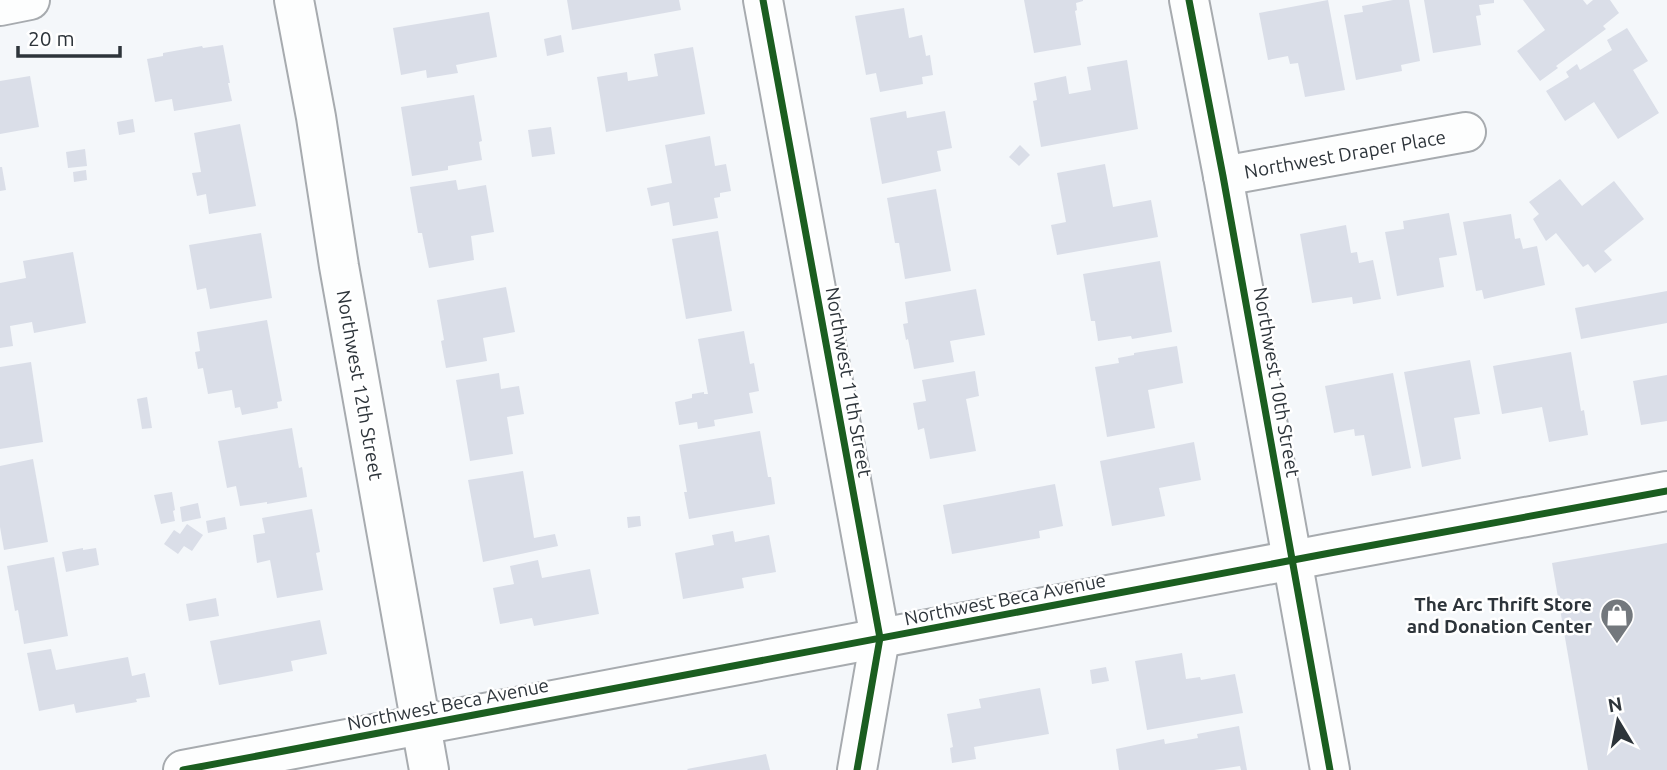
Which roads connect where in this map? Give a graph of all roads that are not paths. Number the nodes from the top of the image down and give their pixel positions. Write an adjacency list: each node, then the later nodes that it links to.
1 (30, 0): 5 (street)
2 (294, 0): 11 (street, Northwest 12th Street)
3 (763, 0): 10 (street, Northwest 11th Street)
4 (1189, 0): 7 (street, Northwest 10th Street)
5 (0, 5)
6 (1466, 132): 7 (street, Northwest Draper Place)
7 (1223, 176): 9 (street, Northwest 10th Street)
8 (1667, 491): 9 (street, Northwest Beca Avenue)
9 (1293, 560): 10 (street, Northwest Beca Avenue); 15 (street, Northwest 10th Street)
10 (880, 638): 11 (street, Northwest Beca Avenue); 14 (street, Northwest 11th Street)
11 (421, 726): 12 (street, Northwest Beca Avenue); 13 (street, Northwest 12th Street)
12 (183, 770)
13 (429, 770)
14 (857, 770)
15 (1330, 770)

